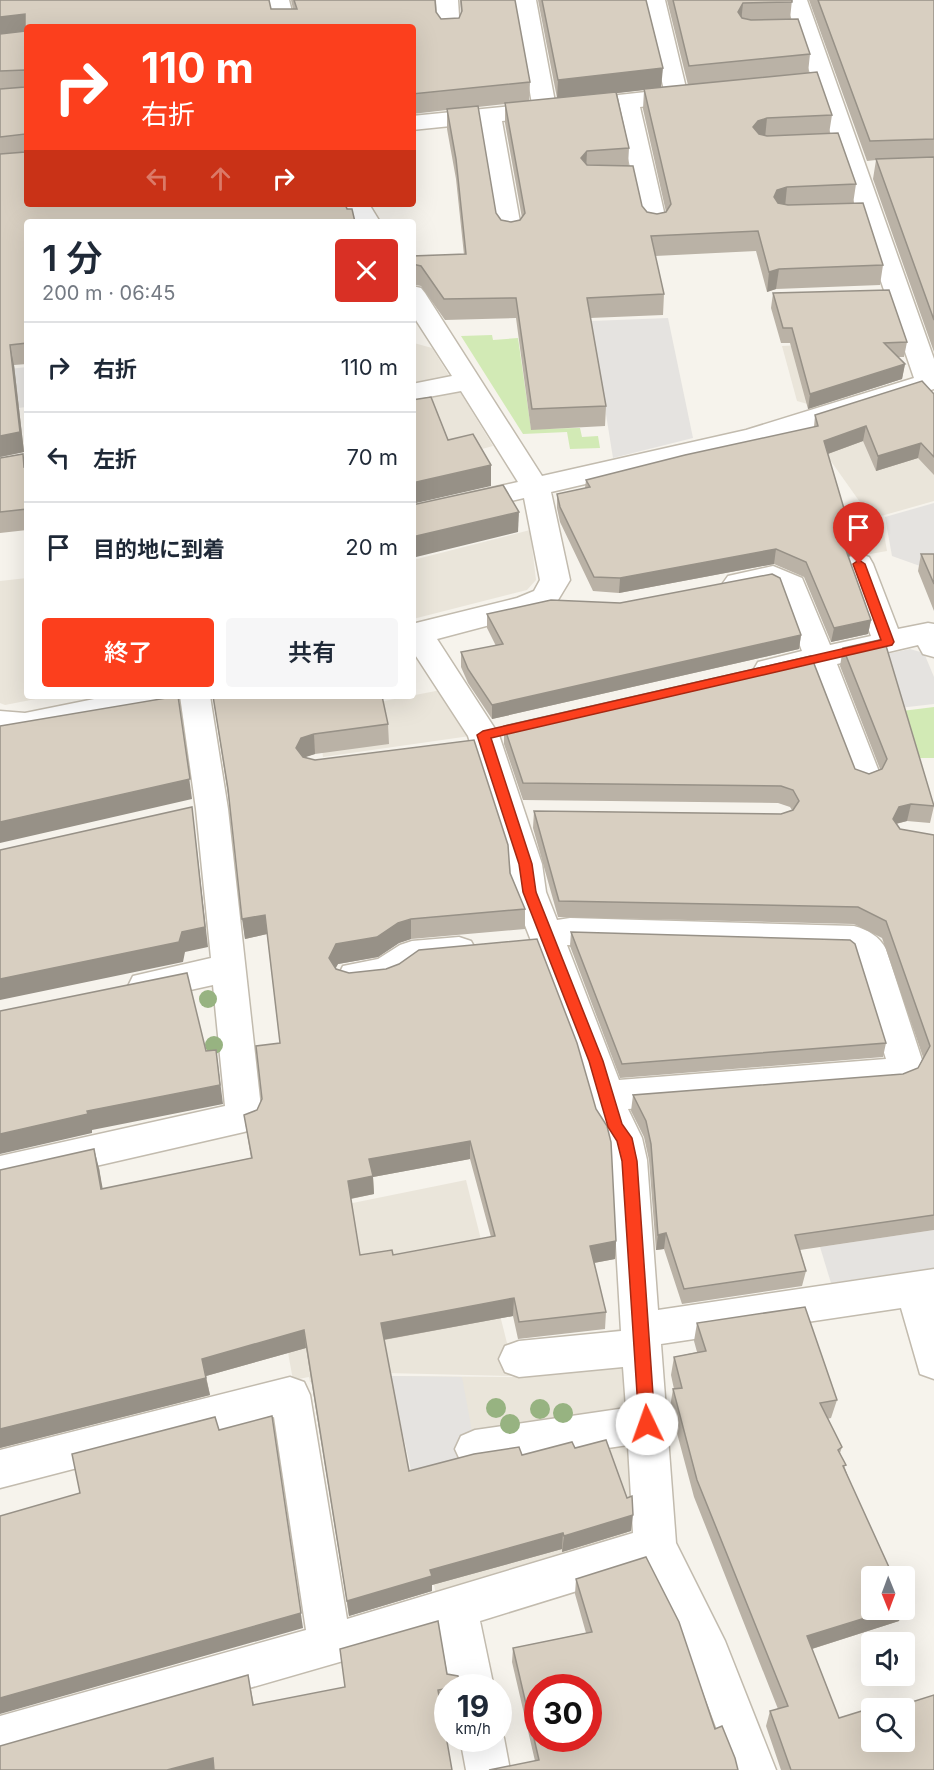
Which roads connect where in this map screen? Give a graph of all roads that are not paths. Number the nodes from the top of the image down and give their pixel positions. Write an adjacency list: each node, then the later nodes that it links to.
1 (278, 0): 6 (street)
2 (447, 0): 7 (street)
3 (525, 0): 11 (street)
4 (654, 0): 9 (street)
5 (789, 1): 19 (street)
6 (284, 24)
7 (449, 32)
8 (711, 93): 9 (street)
9 (677, 96): 10 (street)
10 (627, 101): 11 (street); 14 (street)
11 (545, 110): 12 (street)
12 (490, 115): 13 (street); 15 (street)
13 (416, 119)
14 (655, 225)
15 (510, 233)
16 (416, 306): 17 (street)
17 (425, 336): 18 (street)
18 (468, 381): 20 (street); 21 (street)
19 (931, 381): 21 (street)
20 (416, 391)
21 (536, 488): 22 (street); 25 (street)
22 (416, 514)
23 (859, 564): 29 (street)
24 (707, 589): 31 (street)
25 (537, 601): 26 (street); 27 (street)
26 (572, 603)
27 (416, 633)
28 (416, 636): 39 (street)
29 (888, 642): 30 (street); 31 (street)
30 (934, 647)
31 (821, 657): 32 (street); 36 (street)
32 (740, 676)
33 (147, 699): 35 (street)
34 (195, 699): 37 (street)
35 (0, 722)
36 (865, 777)
37 (212, 808): 38 (street); 40 (street)
38 (179, 816)
39 (527, 942): 41 (street); 43 (street); 43 (street)
40 (229, 968): 42 (street); 44 (street)
41 (350, 976)
42 (114, 992)
43 (608, 1096): 46 (street)
44 (0, 1172)
45 (925, 1287): 46 (street); 48 (street)
46 (642, 1339): 47 (street); 49 (street)
47 (519, 1359)
48 (934, 1361)
49 (647, 1424): 50 (street); 52 (street)
50 (475, 1449)
51 (0, 1469): 54 (street)
52 (655, 1547): 53 (street); 59 (street)
53 (456, 1607): 54 (street); 55 (street)
54 (330, 1645): 56 (street)
55 (469, 1674)
56 (0, 1738)
57 (485, 1752): 58 (street)
58 (488, 1770)
59 (754, 1770)

